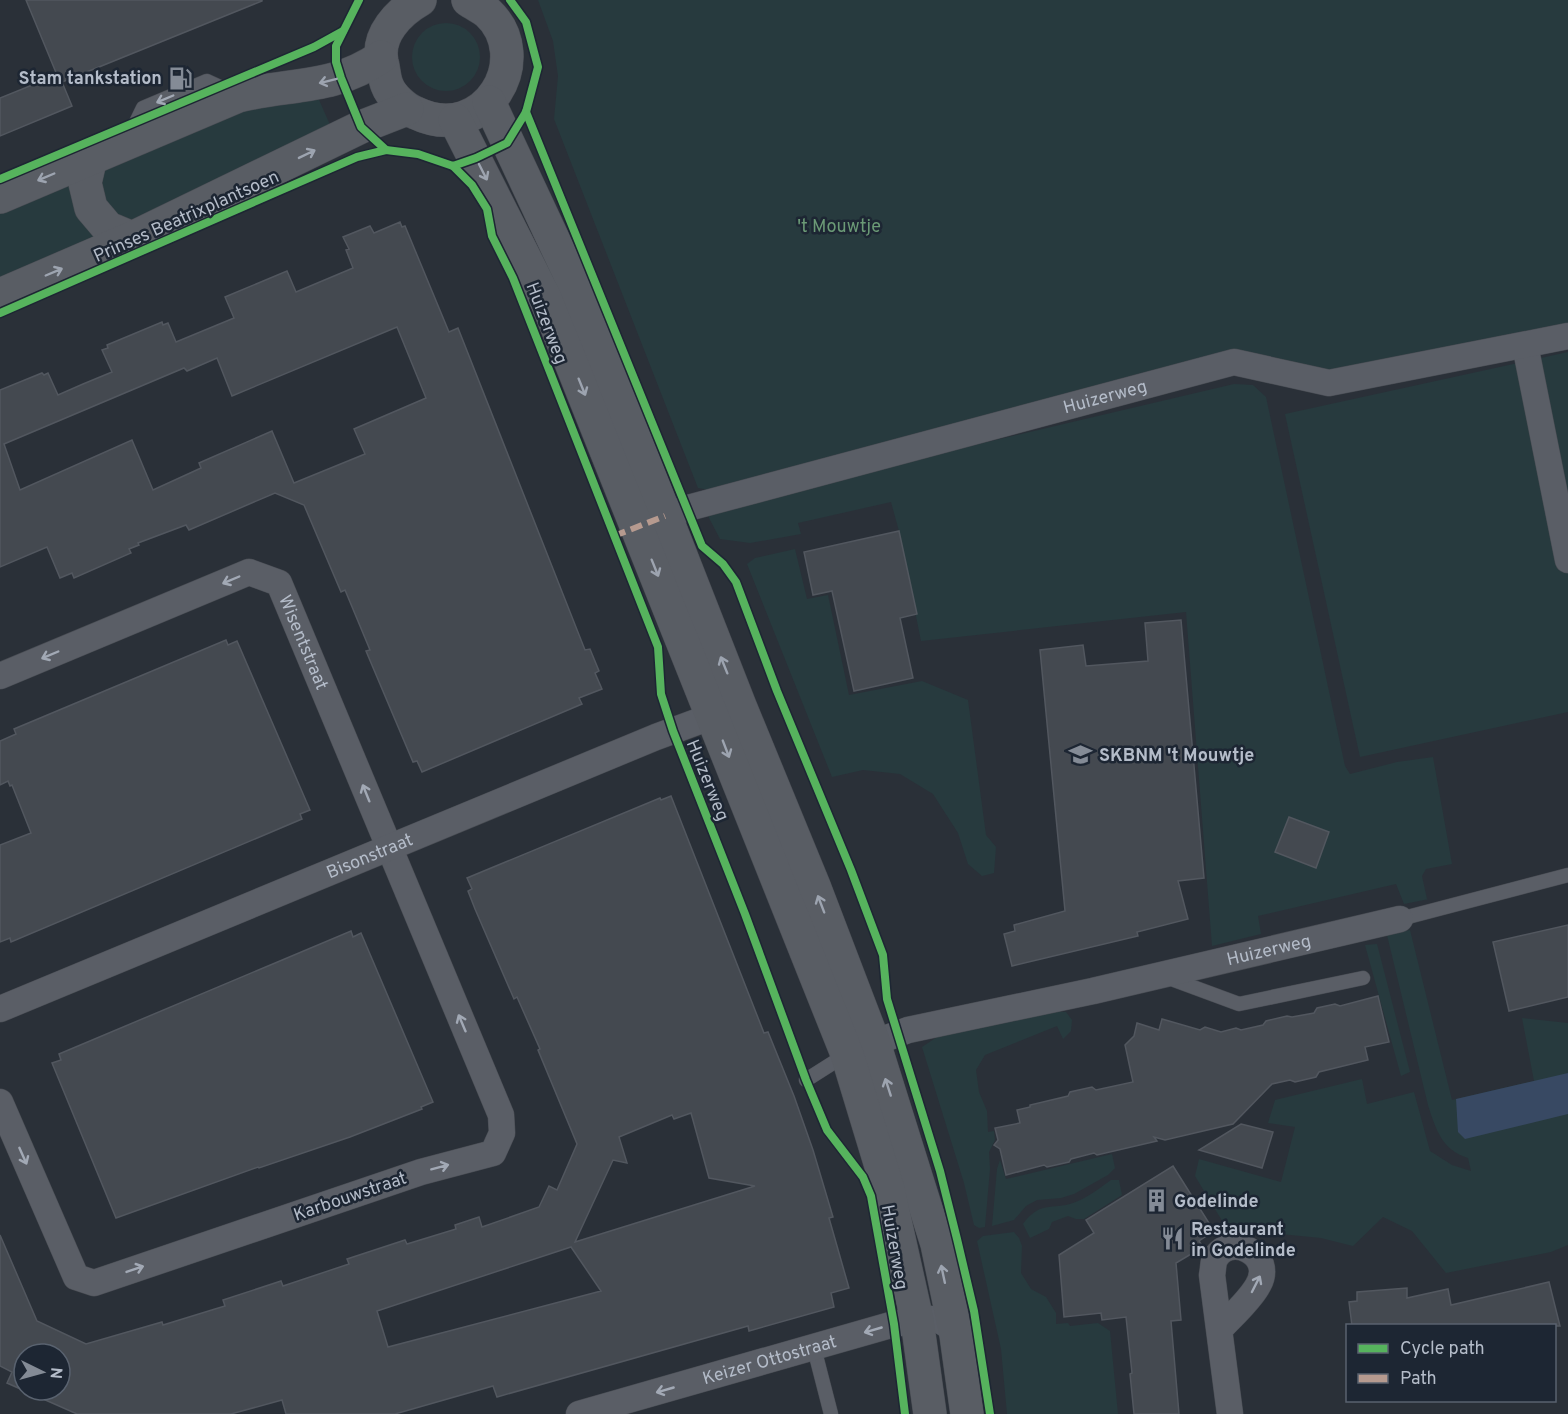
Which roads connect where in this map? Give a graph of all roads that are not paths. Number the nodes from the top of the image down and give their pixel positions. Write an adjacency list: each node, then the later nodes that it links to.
1 (468, 0): 4 (main road)
2 (404, 4): 3 (main road)
3 (381, 57): 5 (main road); 7 (main road, one-way to 7)
4 (489, 102): 6 (main road); 13 (main road, Huizerweg)
5 (407, 109): 6 (main road); 9 (main road, Prinses Beatrixplantsoen, one-way to 5)
6 (455, 120): 16 (main road, Huizerweg, one-way to 16)
7 (91, 157): 8 (main road, one-way to 8); 9 (main road)
8 (0, 197)
9 (132, 238): 10 (main road, Prinses Beatrixplantsoen, one-way to 9)
10 (0, 295)
11 (1568, 336): 12 (street, Huizerweg)
12 (1524, 345): 13 (street, Huizerweg); 14 (street)
13 (665, 516): 16 (main road, Huizerweg, one-way to 13)
14 (1568, 560)
15 (0, 676): 17 (street, Wisentstraat, one-way to 15)
16 (727, 711): 17 (street, Bisonstraat); 23 (main road, Huizerweg)
17 (388, 847): 22 (street, Bisonstraat); 25 (street, Karbouwstraat, one-way to 17)
18 (1568, 875): 19 (lane, Huizerweg)
19 (1400, 920): 20 (street, Huizerweg)
20 (1161, 975): 21 (lane); 23 (street, Huizerweg)
21 (1363, 978)
22 (0, 1009)
23 (861, 1048): 24 (lane); 26 (main road, Huizerweg); 28 (main road, Huizerweg, one-way to 23)
24 (806, 1080)
25 (0, 1102)
26 (917, 1320): 28 (street, Keizer Ottostraat); 29 (street, Keizer Ottostraat, one-way to 29); 32 (main road, Huizerweg)
27 (1220, 1329): 34 (street)
28 (956, 1335): 33 (main road, Huizerweg)
29 (814, 1348): 30 (street, Keizer Ottostraat, one-way to 30); 31 (lane)
30 (579, 1414)
31 (831, 1414)
32 (930, 1414)
33 (967, 1414)
34 (1230, 1414)

